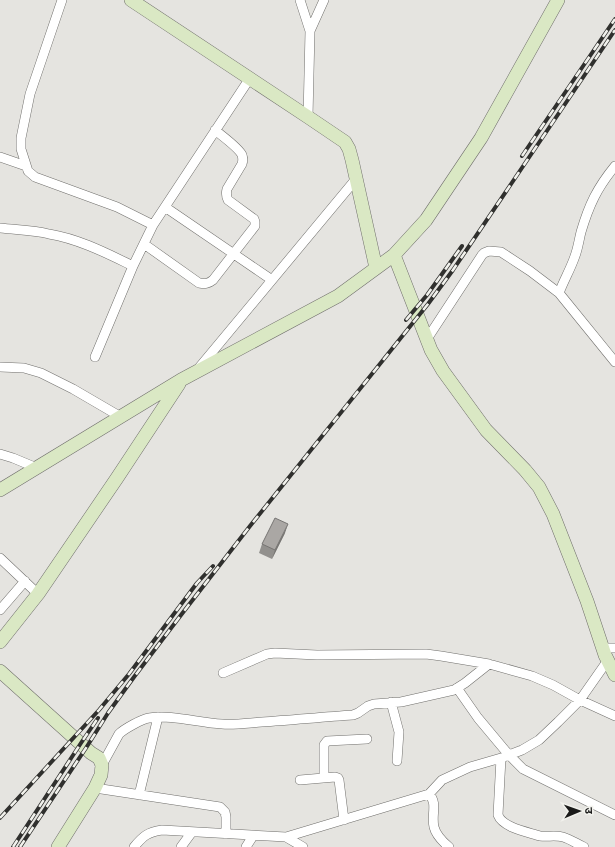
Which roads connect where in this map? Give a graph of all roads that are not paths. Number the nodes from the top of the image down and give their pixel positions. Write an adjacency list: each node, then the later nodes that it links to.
1 (62, 0): 11 (street)
2 (131, 0): 7 (street)
3 (300, 0): 6 (street)
4 (324, 0): 6 (street)
5 (558, 0): 19 (street)
6 (310, 31): 8 (street)
7 (250, 78): 8 (street); 9 (street)
8 (308, 117): 13 (street)
9 (215, 130): 14 (street); 18 (street)
10 (0, 157): 11 (street)
11 (26, 166): 15 (street)
12 (615, 166): 23 (street)
13 (356, 179): 21 (street); 22 (street)
14 (165, 207): 15 (street); 18 (street)
15 (154, 225): 17 (street)
16 (0, 228): 20 (street)
17 (144, 244): 18 (street); 20 (street)
18 (232, 254): 22 (street)
19 (394, 255): 21 (street); 24 (street)
20 (133, 266): 25 (street)
21 (376, 268): 28 (street)
22 (272, 280): 28 (street)
23 (559, 293): 24 (street); 26 (street)
24 (427, 339): 39 (street)
25 (95, 357)
26 (615, 361)
27 (0, 367): 30 (street)
28 (195, 373): 29 (street)
29 (181, 380): 30 (street); 36 (street)
30 (121, 417): 32 (street)
31 (0, 454): 32 (street)
32 (37, 468): 33 (street)
33 (0, 490)
34 (0, 558): 35 (street)
35 (25, 581): 36 (street); 37 (street)
36 (38, 594): 38 (street)
37 (0, 610)
38 (1, 638)
39 (609, 648): 40 (street)
40 (608, 660): 44 (street); 46 (street)
41 (489, 664): 43 (street); 45 (street); 46 (street)
42 (0, 671): 53 (street)
43 (222, 673)
44 (615, 675)
45 (457, 688): 47 (street); 51 (street)
46 (580, 700): 48 (street); 51 (street)
47 (391, 702): 49 (street); 52 (street)
48 (615, 716)
49 (158, 717): 53 (street); 57 (street)
50 (367, 739): 54 (street)
51 (505, 756): 58 (street); 59 (street); 71 (street)
52 (397, 761)
53 (102, 765): 56 (street)
54 (324, 778): 55 (street); 60 (street)
55 (300, 780)
56 (95, 788): 57 (street); 65 (street)
57 (139, 794): 62 (street)
58 (429, 794): 60 (street); 70 (street)
59 (615, 815)
60 (344, 820): 64 (street)
61 (192, 832): 62 (street); 66 (street); 67 (street)
62 (226, 834): 63 (street)
63 (253, 836): 64 (street); 68 (street)
64 (286, 837): 69 (street)
65 (58, 847)
66 (134, 847)
67 (181, 847)
68 (246, 847)
69 (303, 847)
70 (449, 847)
71 (584, 847)

